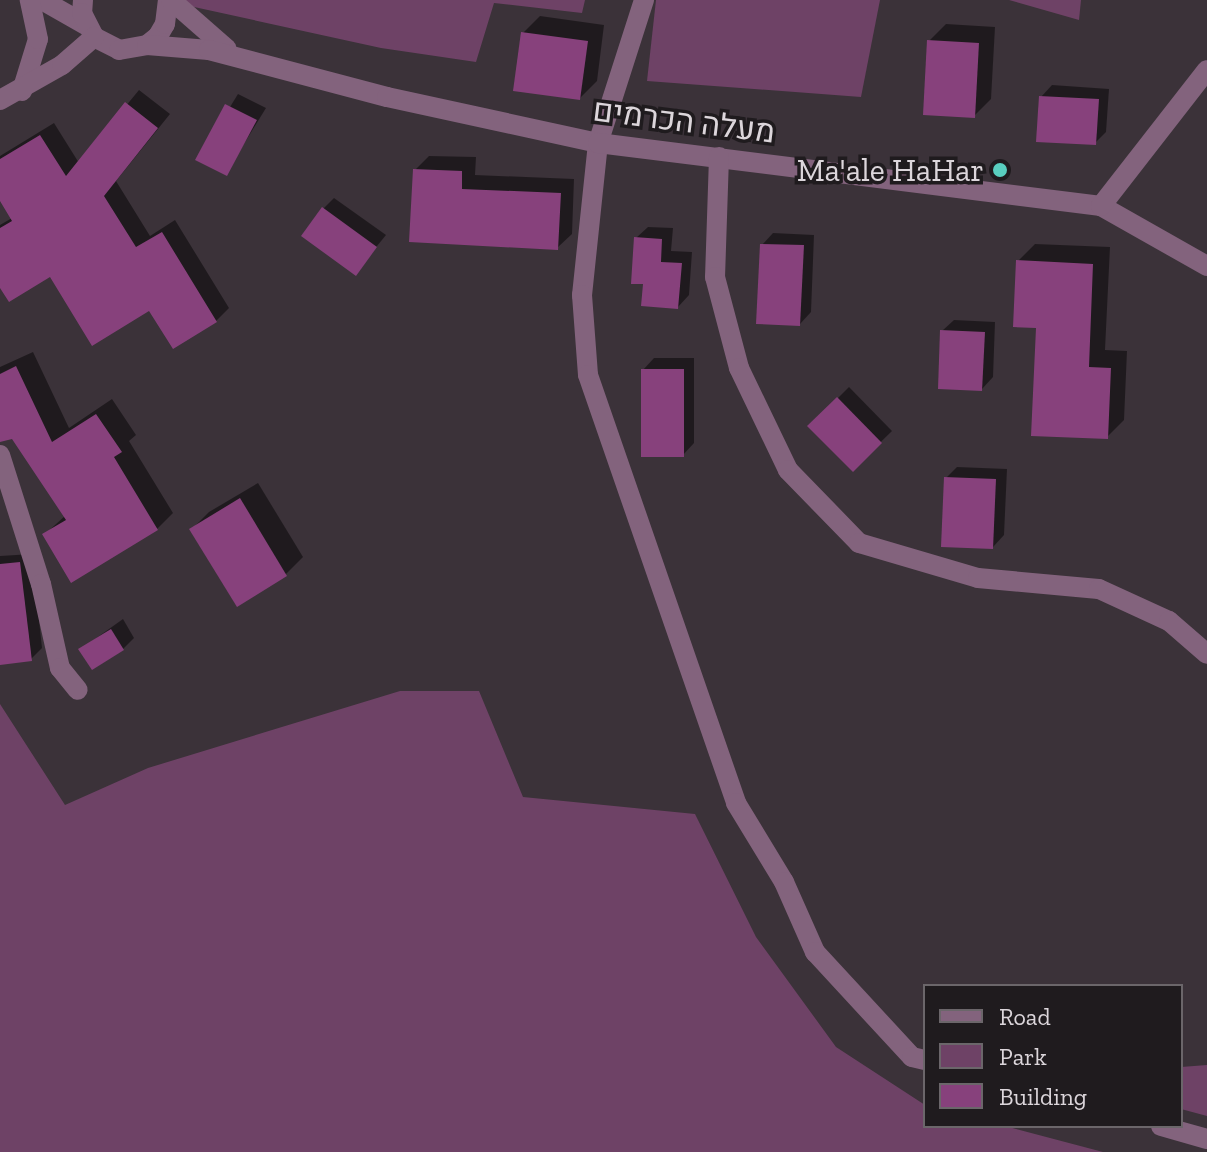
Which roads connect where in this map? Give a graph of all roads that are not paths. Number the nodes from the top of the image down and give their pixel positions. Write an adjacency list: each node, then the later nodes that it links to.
1 (30, 0): 10 (street)
2 (42, 0): 6 (street)
3 (83, 0): 6 (street)
4 (169, 0): 7 (street); 8 (street, מעלה הכרמים)
5 (644, 0): 12 (street)
6 (90, 31): 7 (street, מעלה הכרמים); 10 (street)
7 (147, 45): 8 (street, מעלה הכרמים)
8 (241, 57): 12 (street, מעלה הכרמים)
9 (1207, 70): 14 (street)
10 (22, 91): 11 (street)
11 (0, 100)
12 (598, 143): 13 (street, מעלה הכרמים); 19 (street)
13 (719, 157): 14 (street, מעלה הכרמים); 17 (street)
14 (1101, 206): 15 (street, מעלה הכרמים)
15 (1207, 266)
16 (0, 455): 18 (street)
17 (1207, 654)
18 (78, 690)
19 (923, 1060)
20 (1168, 1128): 21 (street)
21 (1207, 1139)

